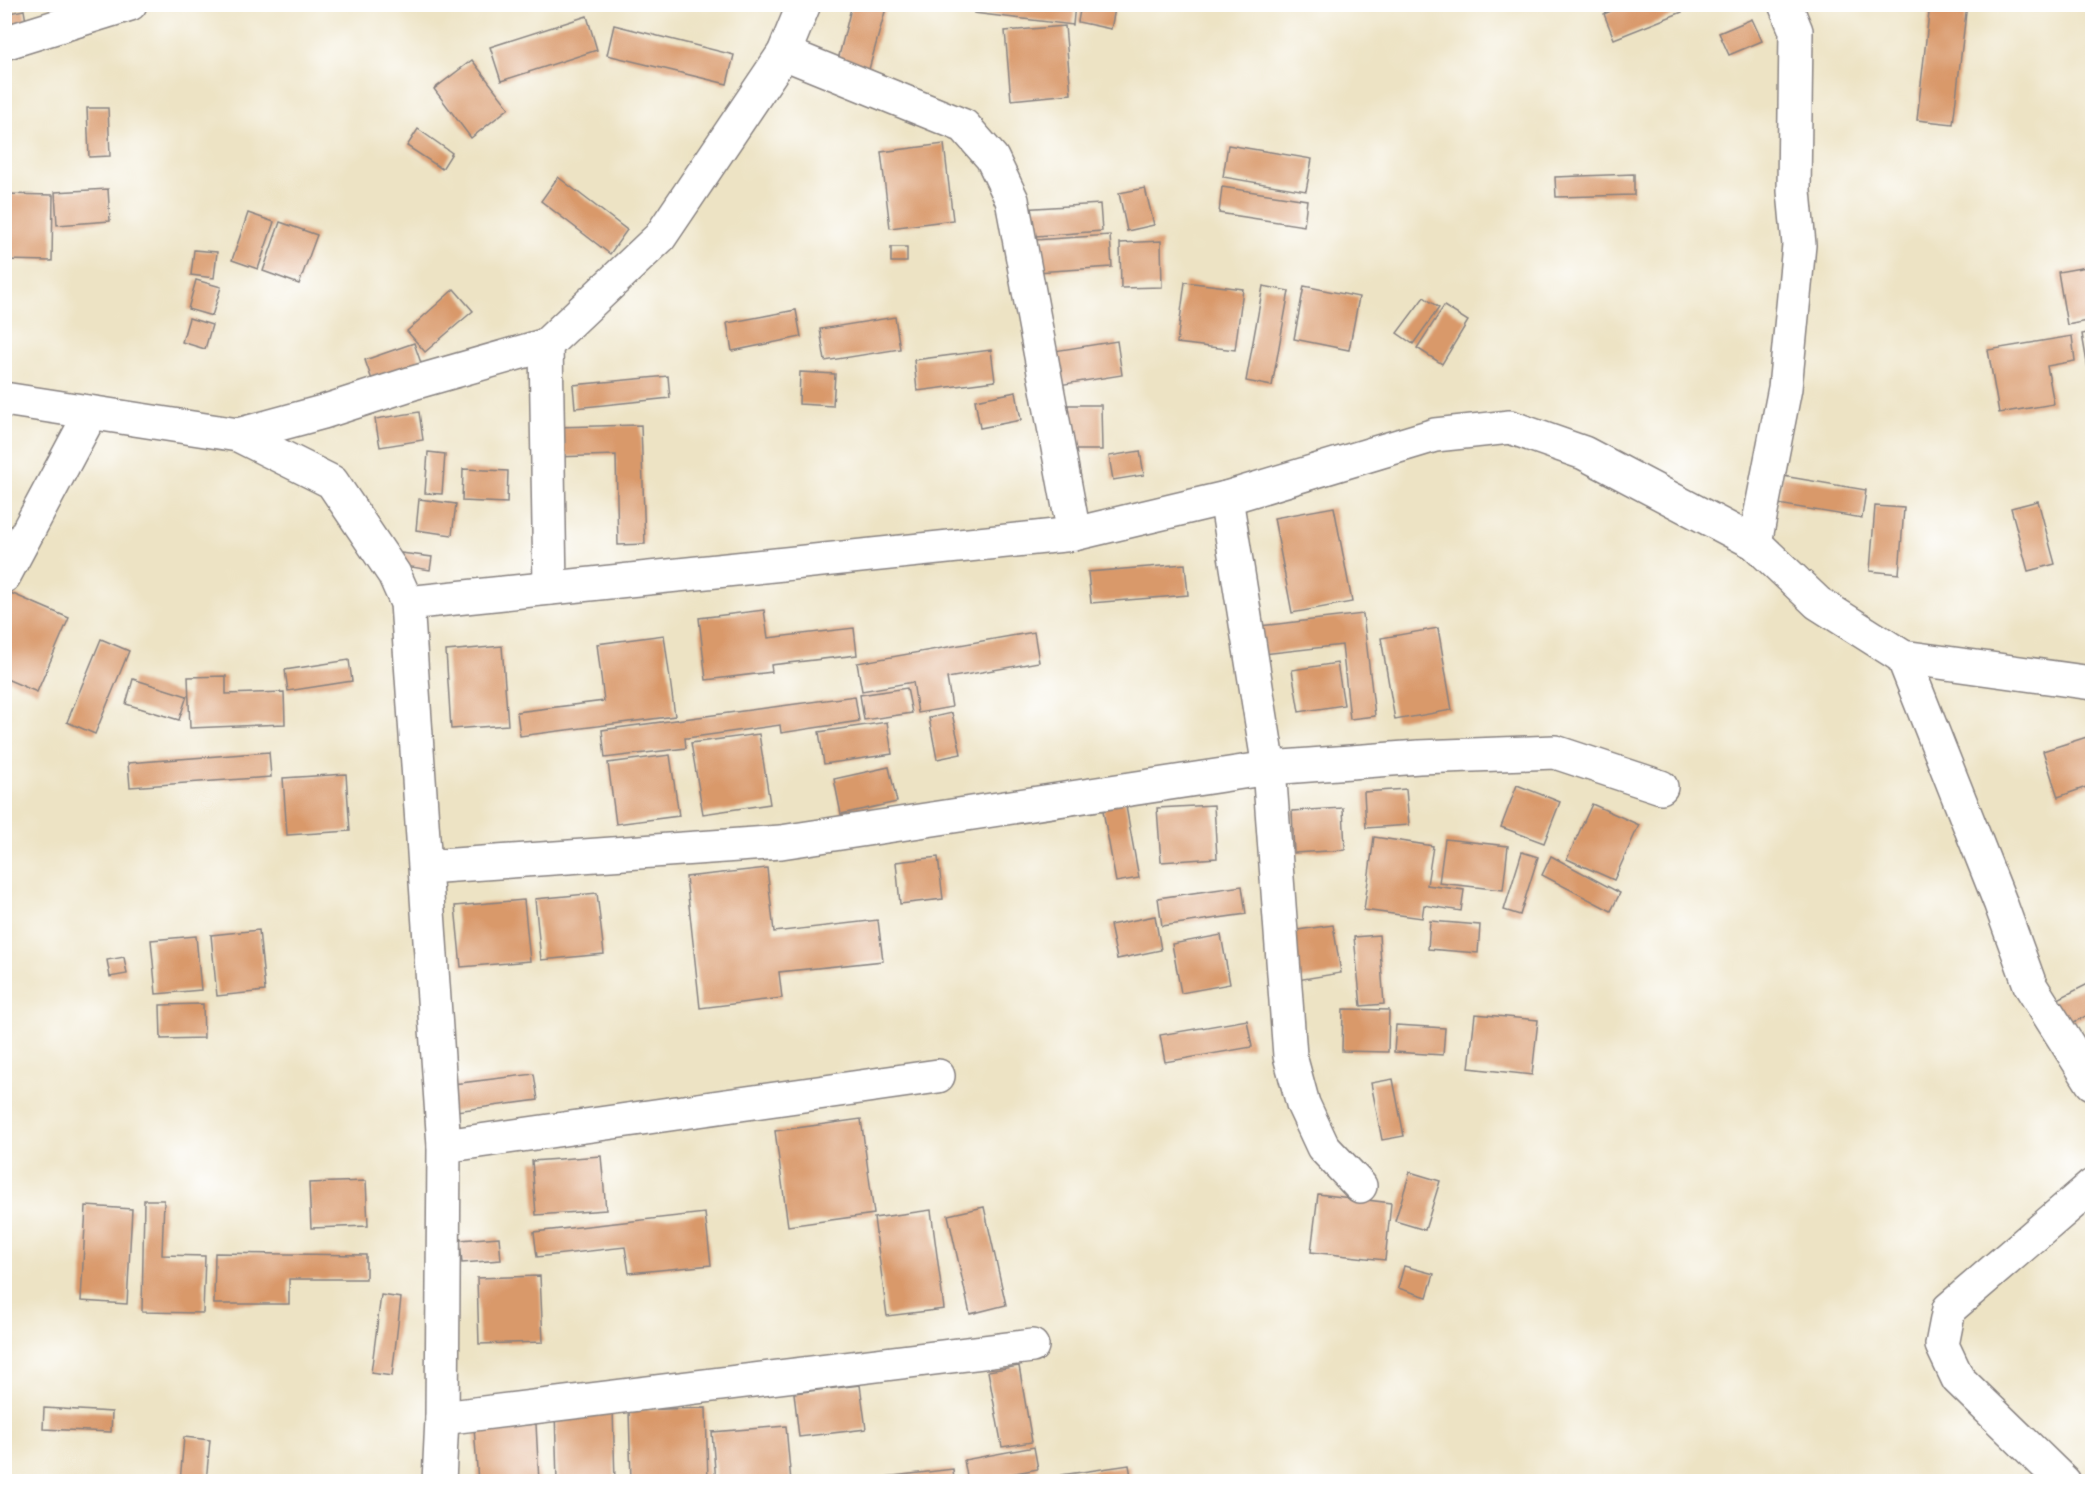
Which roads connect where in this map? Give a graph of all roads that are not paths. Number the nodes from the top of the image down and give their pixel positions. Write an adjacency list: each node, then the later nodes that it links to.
1 (130, 4): 4 (street)
2 (804, 4): 5 (street)
3 (1785, 4): 12 (street)
4 (4, 43)
5 (784, 53): 6 (street); 11 (street)
6 (546, 345): 9 (street); 14 (street)
7 (4, 399): 8 (street)
8 (91, 413): 9 (street); 13 (street)
9 (238, 435): 15 (street)
10 (1226, 498): 11 (street); 12 (street); 18 (street)
11 (1074, 534): 14 (street)
12 (1755, 543): 16 (street)
13 (4, 576)
14 (550, 588): 15 (street)
15 (407, 603): 20 (street)
16 (1903, 657): 17 (street); 22 (street)
17 (2092, 684)
18 (1269, 768): 19 (street); 20 (street); 24 (street)
19 (1661, 788)
20 (426, 867): 23 (street)
21 (938, 1076): 23 (street)
22 (2092, 1083)
23 (444, 1146): 27 (street)
24 (1360, 1186)
25 (2092, 1186): 29 (street)
26 (1032, 1346): 27 (street)
27 (442, 1418): 28 (street)
28 (439, 1482)
29 (2064, 1482)

